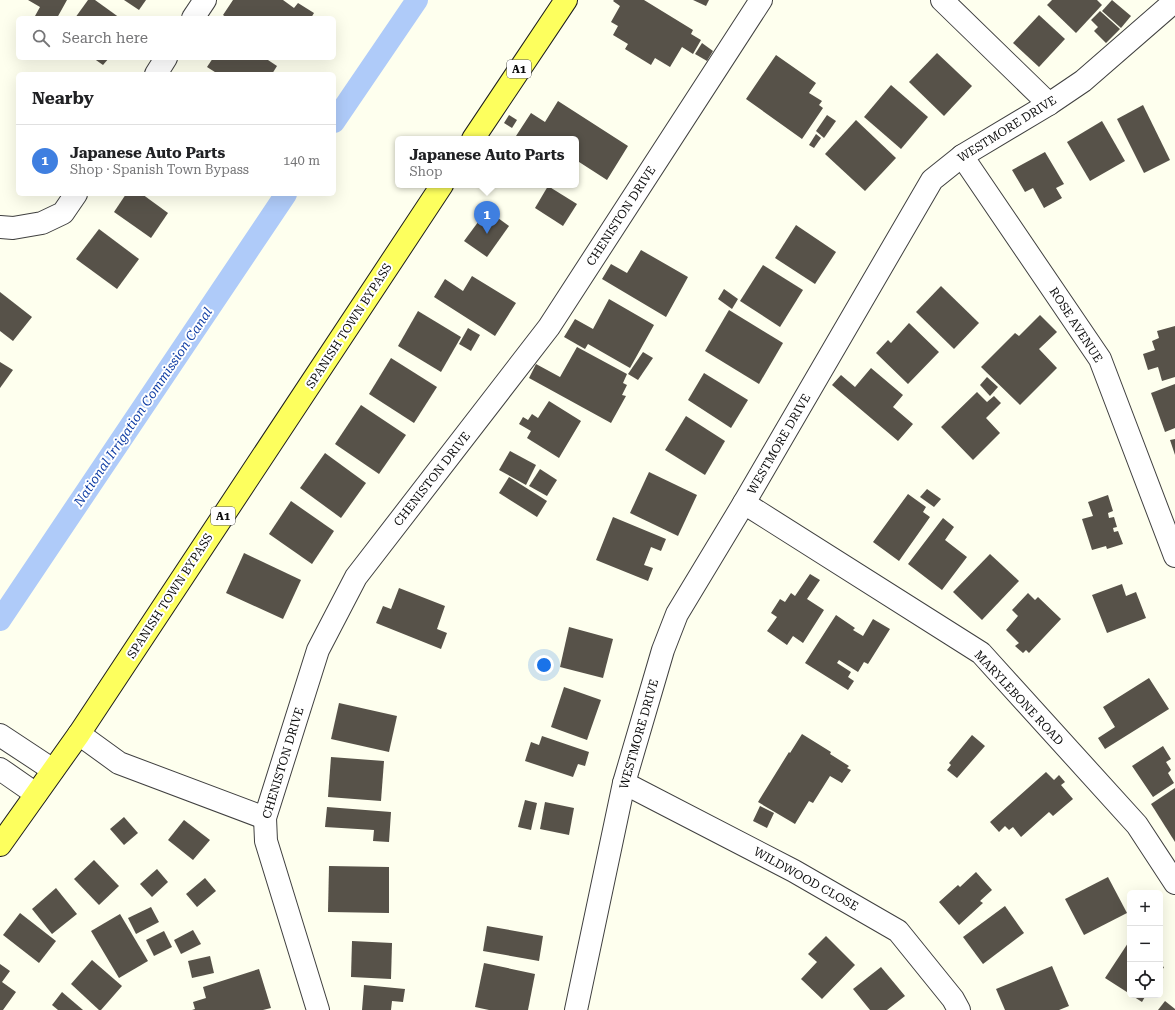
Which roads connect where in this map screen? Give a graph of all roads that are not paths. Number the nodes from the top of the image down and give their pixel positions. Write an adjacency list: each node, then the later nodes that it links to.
1 (205, 0): 6 (street)
2 (566, 0): 10 (main road, A1)
3 (761, 0): 24 (street, CHENISTON DRIVE)
4 (942, 0): 9 (street)
5 (1175, 1): 9 (street, WESTMORE DRIVE)
6 (194, 16)
7 (165, 60): 8 (street)
8 (157, 72)
9 (1049, 104): 11 (street, WESTMORE DRIVE)
10 (475, 136)
11 (962, 156): 15 (street, WESTMORE DRIVE); 16 (street, ROSE AVENUE)
12 (440, 188): 18 (main road, SPANISH TOWN BYPASS / A1)
13 (75, 196): 14 (street)
14 (0, 227)
15 (744, 503): 22 (street, WESTMORE DRIVE); 26 (street, MARYLEBONE ROAD)
16 (1167, 512): 17 (street, ROSE AVENUE)
17 (1175, 556)
18 (79, 734): 21 (main road, SPANISH TOWN BYPASS / A1); 24 (street)
19 (0, 735): 21 (street)
20 (0, 769): 23 (street)
21 (53, 770): 23 (main road, SPANISH TOWN BYPASS / A1)
22 (624, 783): 28 (street, WESTMORE DRIVE); 29 (street, WILDWOOD CLOSE)
23 (36, 794): 25 (main road, SPANISH TOWN BYPASS / A1)
24 (265, 818): 27 (street, CHENISTON DRIVE)
25 (0, 845)
26 (1175, 883)
27 (318, 1010)
28 (576, 1010)
29 (959, 1010)

